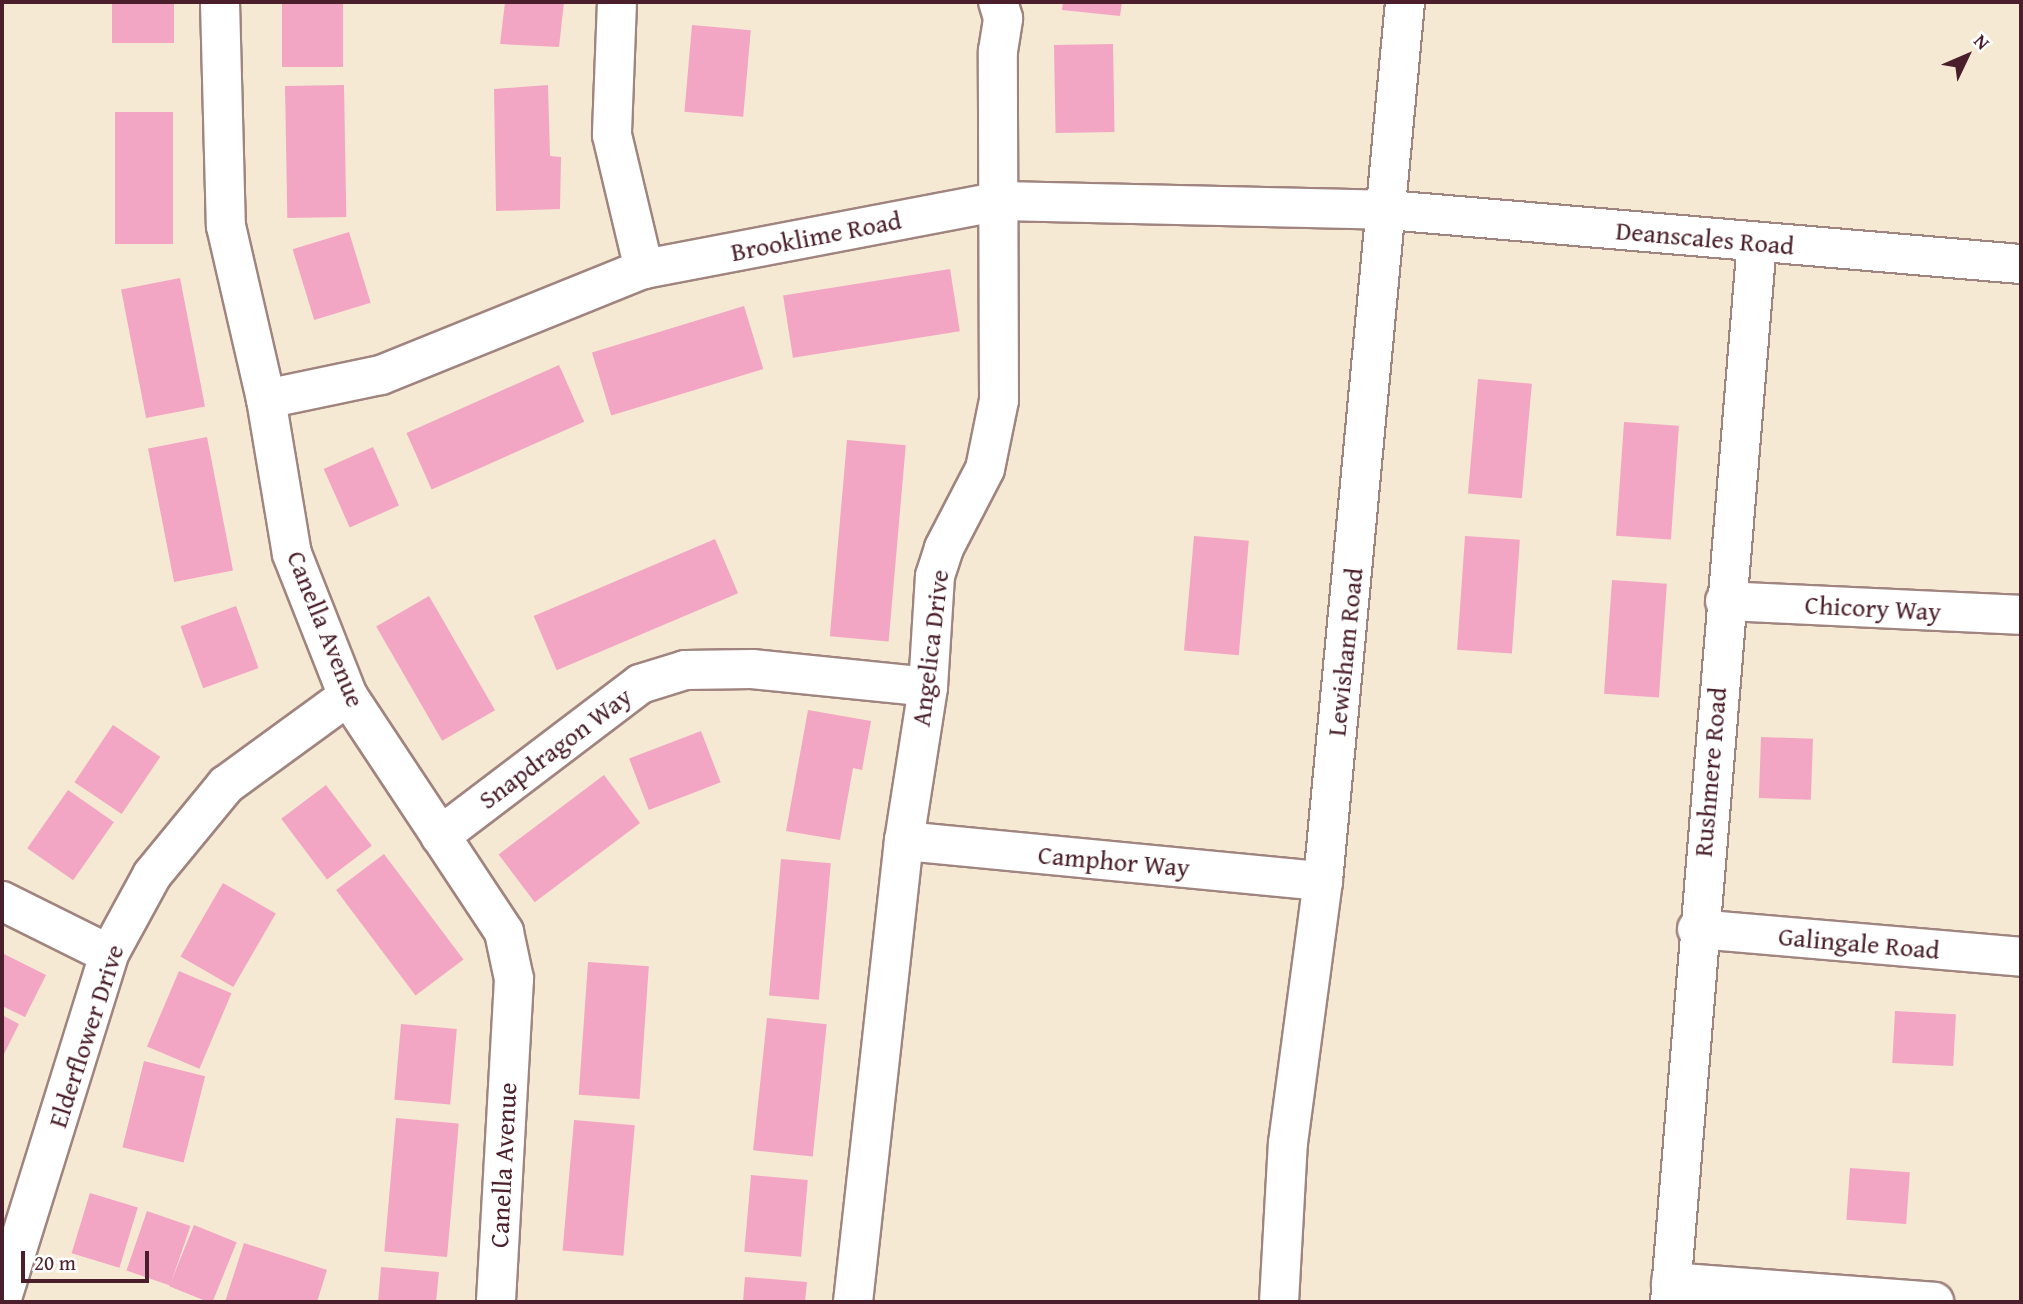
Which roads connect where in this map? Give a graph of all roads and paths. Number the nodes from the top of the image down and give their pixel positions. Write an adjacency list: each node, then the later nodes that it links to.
1 (220, 2): 10 (street, Canella Avenue)
2 (617, 2): 9 (street)
3 (998, 2): 5 (street, Angelica Drive)
4 (1405, 2): 6 (street, Lewisham Road)
5 (999, 201): 6 (street, Brooklime Road); 9 (street, Brooklime Road); 13 (street, Angelica Drive)
6 (1388, 210): 7 (street, Deanscales Road); 17 (street, Lewisham Road)
7 (1757, 242): 8 (street, Deanscales Road); 11 (street, Rushmere Road)
8 (2021, 264)
9 (644, 269): 10 (street, Brooklime Road)
10 (267, 399): 14 (street, Canella Avenue)
11 (1724, 601): 12 (street, Chicory Way); 19 (street, Rushmere Road)
12 (2021, 615)
13 (928, 687): 15 (street, Snapdragon Way); 16 (street, Angelica Drive)
14 (348, 696): 15 (street, Canella Avenue); 20 (street, Elderflower Drive)
15 (440, 836): 24 (street, Canella Avenue)
16 (904, 841): 17 (street, Camphor Way); 25 (street, Angelica Drive)
17 (1323, 881): 26 (street, Lewisham Road)
18 (2, 901): 20 (street)
19 (1697, 929): 21 (street, Galingale Road); 22 (street, Rushmere Road)
20 (109, 954): 23 (street, Elderflower Drive)
21 (2021, 957)
22 (1671, 1292): 27 (street)
23 (3, 1300)
24 (496, 1302)
25 (853, 1302)
26 (1279, 1302)
27 (1934, 1302)

